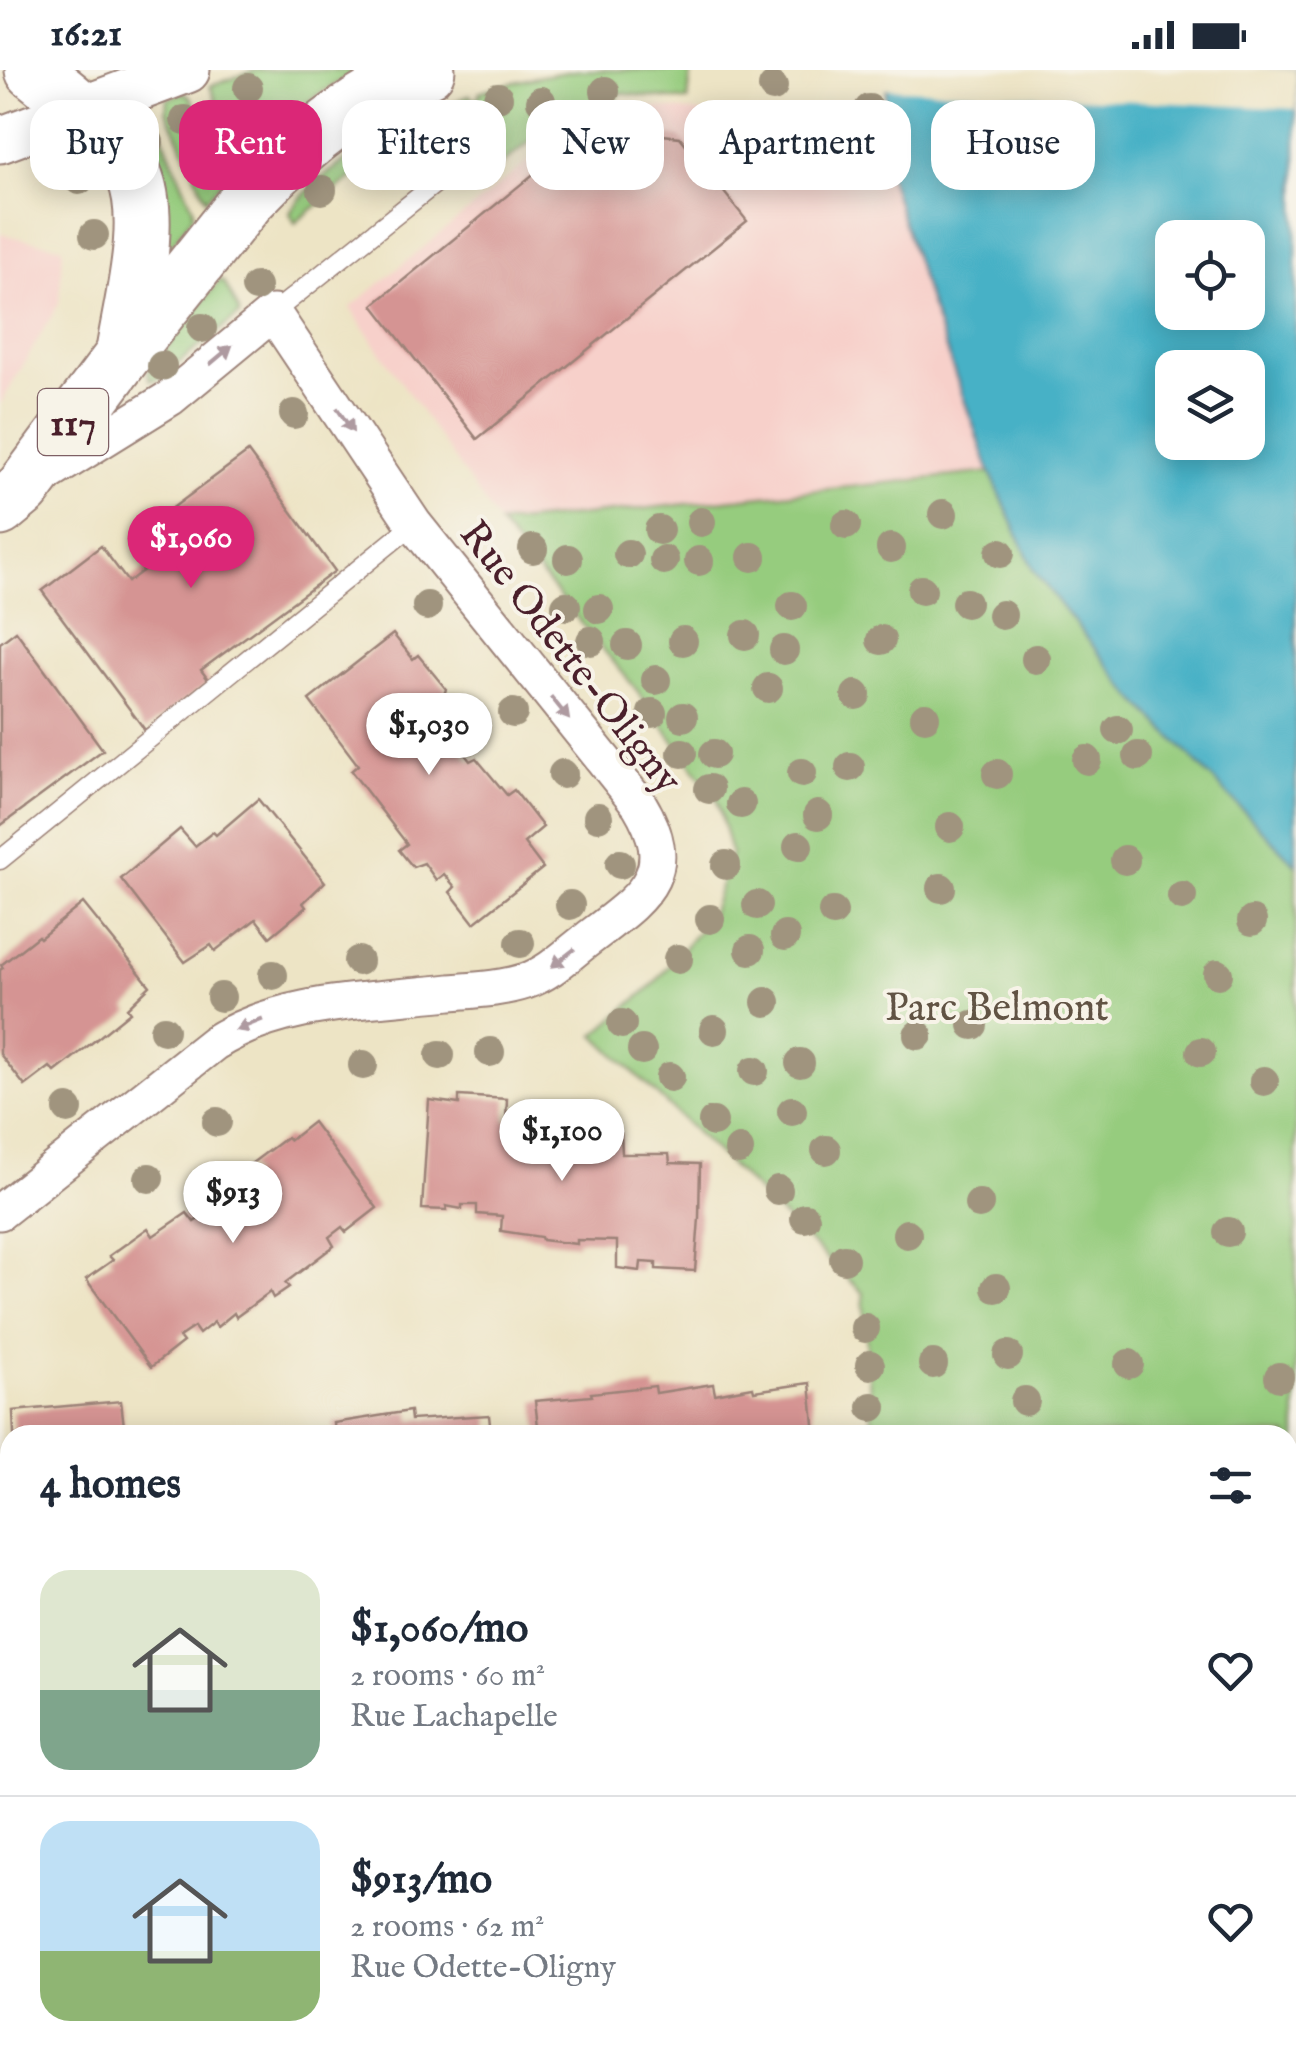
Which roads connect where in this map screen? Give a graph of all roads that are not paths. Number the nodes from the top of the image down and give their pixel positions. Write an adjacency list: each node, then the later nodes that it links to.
1 (32, 70): 4 (main road)
2 (187, 70): 5 (street)
3 (427, 70): 11 (main road, 117)
4 (70, 100)
5 (108, 100)
6 (30, 129): 7 (street)
7 (0, 140)
8 (139, 190): 11 (main road)
9 (427, 190): 10 (lane)
10 (273, 313): 12 (street, one-way to 10); 13 (street, Rue Odette-Oligny, one-way to 13)
11 (124, 354): 12 (main road, 117)
12 (12, 499)
13 (414, 524): 14 (lane); 15 (street, Rue Odette-Oligny, one-way to 15)
14 (0, 860)
15 (0, 1212)

